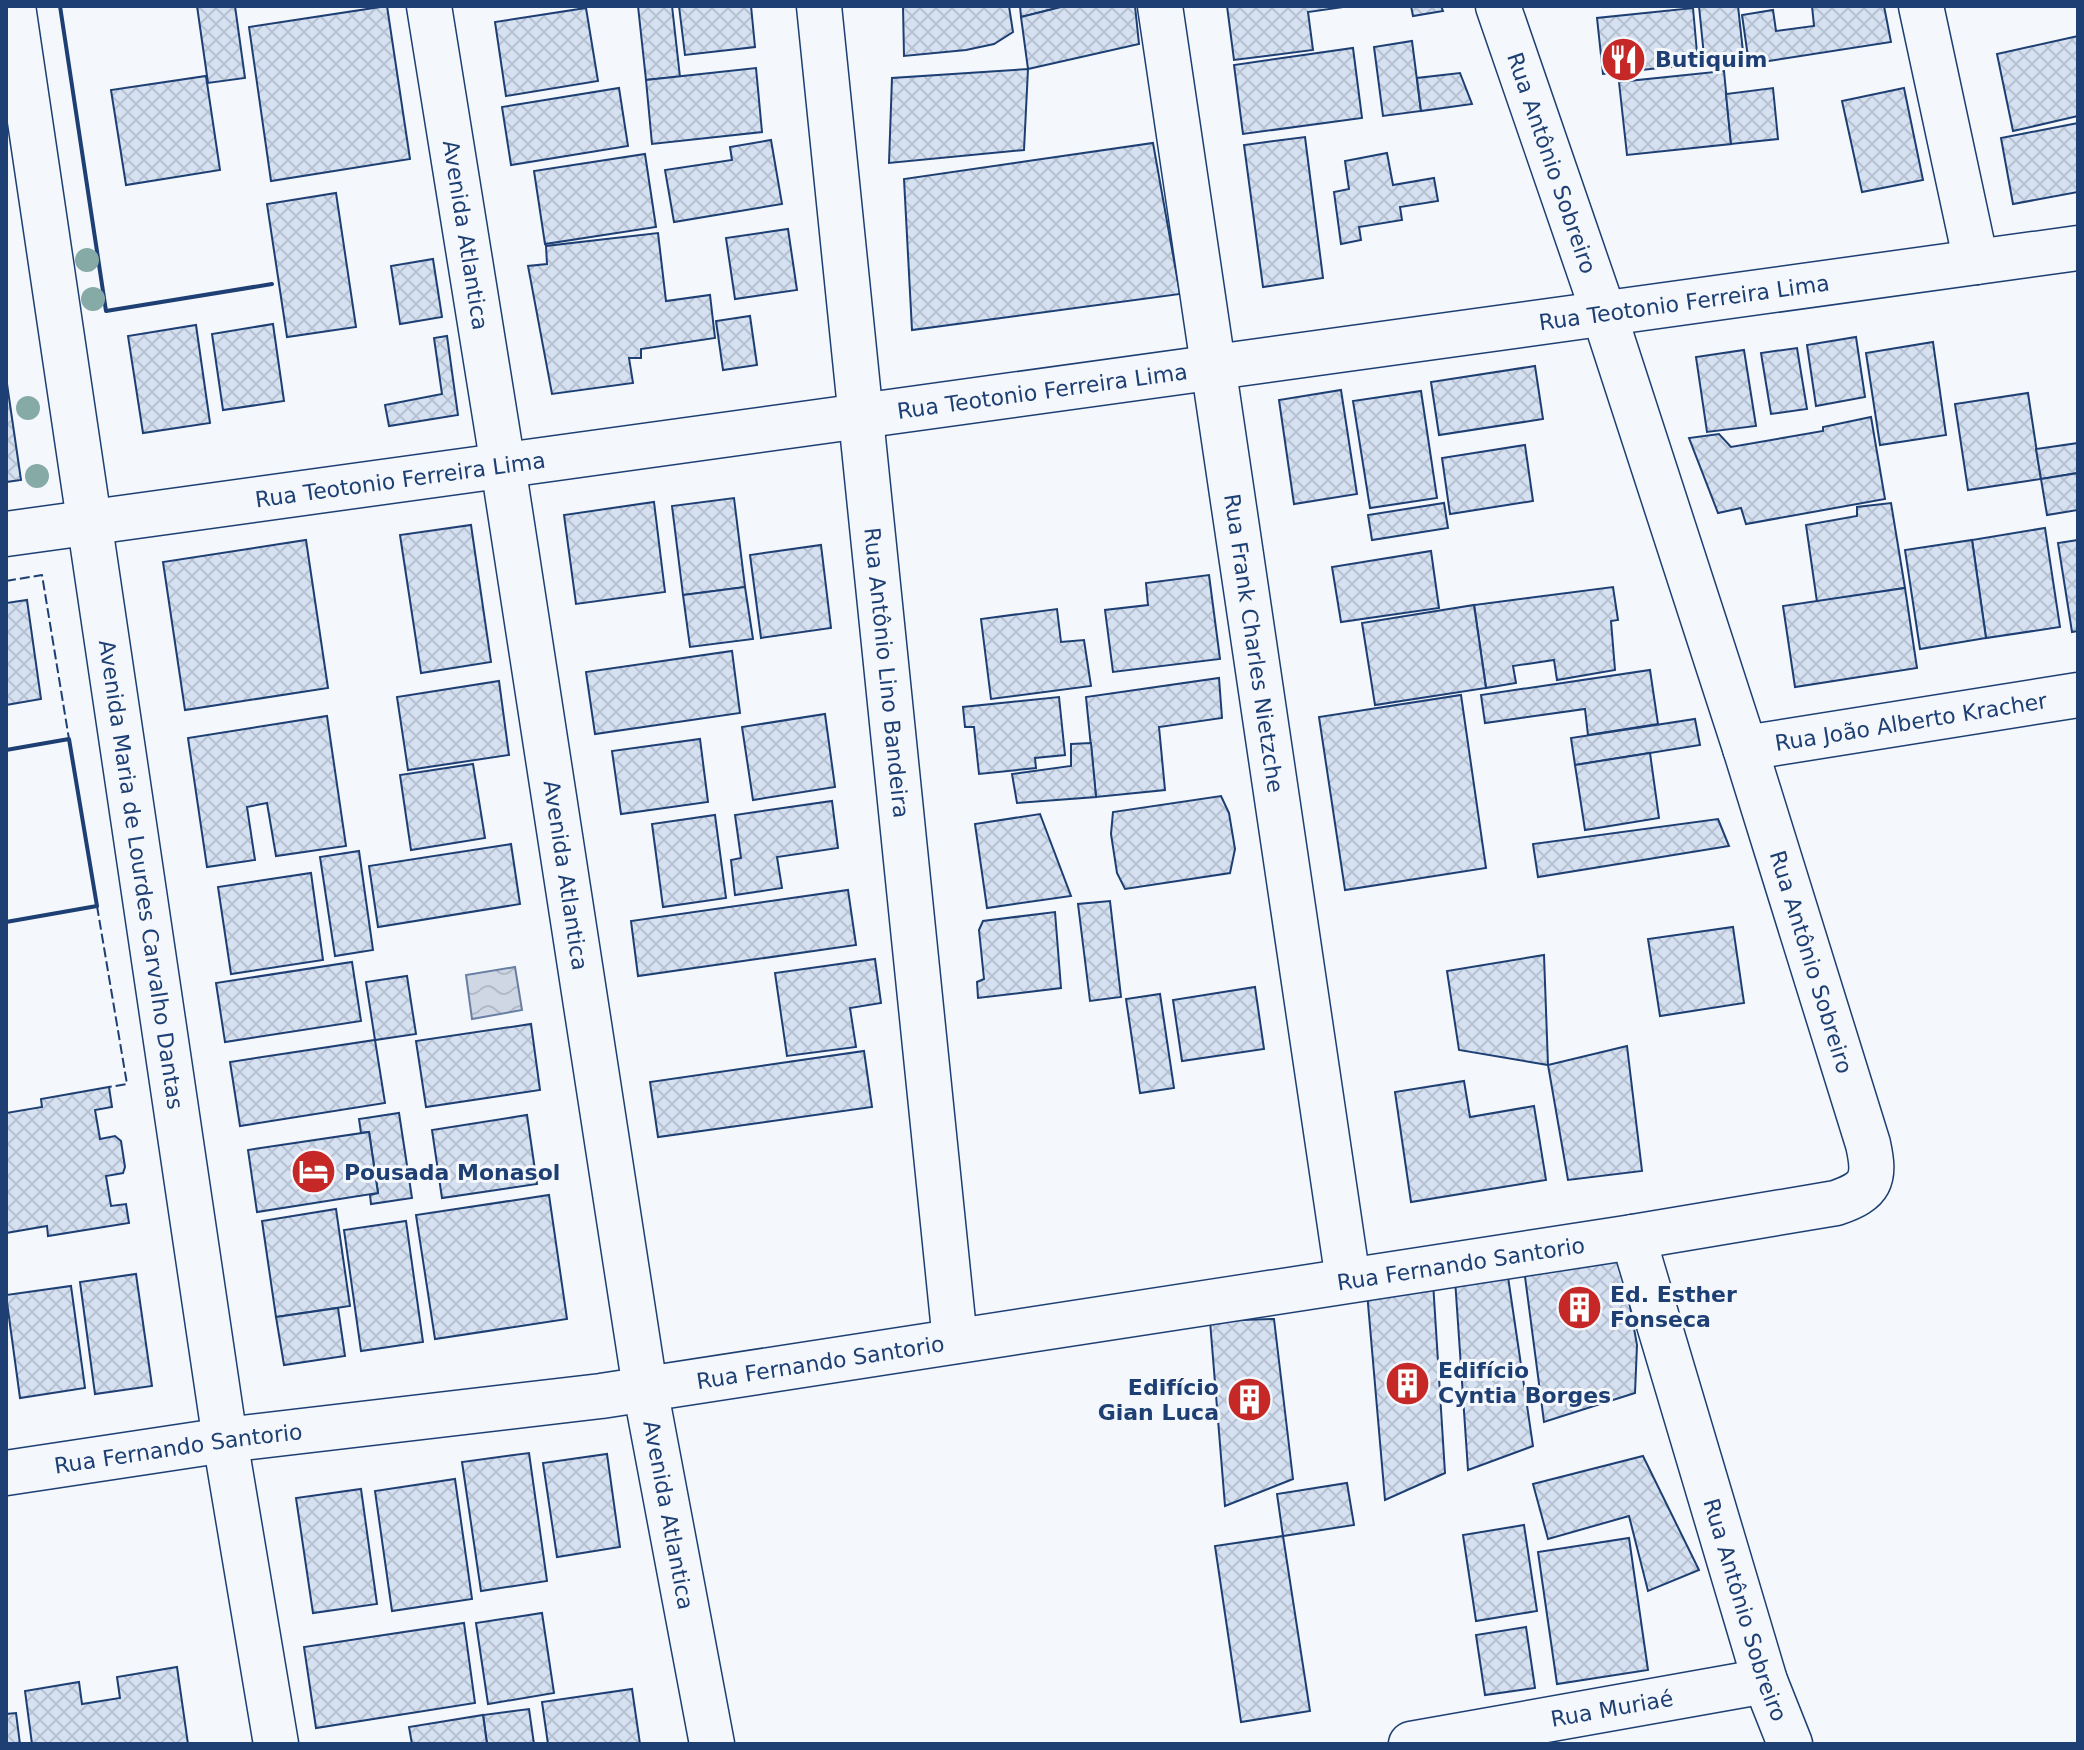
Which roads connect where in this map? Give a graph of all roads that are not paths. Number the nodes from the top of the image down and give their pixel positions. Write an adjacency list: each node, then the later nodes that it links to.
1 (13, 6): 13 (street, Avenida Maria de Lourdes Carvalho Dantas)
2 (429, 6): 12 (street, Avenida Atlantica)
3 (819, 6): 11 (street, Rua Antônio Lino Bandeira)
4 (1160, 6): 10 (street, Rua Frank Charles Nietzche)
5 (1498, 6): 9 (street, Rua Antônio Sobreiro)
6 (1921, 6): 8 (street)
7 (2078, 248): 8 (street, Rua Teotonio Ferreira Lima)
8 (1976, 262): 9 (street, Rua Teotonio Ferreira Lima)
9 (1604, 314): 10 (street, Rua Teotonio Ferreira Lima); 16 (street, Rua Antônio Sobreiro)
10 (1213, 368): 11 (street, Rua Teotonio Ferreira Lima); 18 (street, Rua Frank Charles Nietzche)
11 (861, 416): 12 (street, Rua Teotonio Ferreira Lima); 19 (street, Rua Antônio Lino Bandeira)
12 (503, 466): 13 (street, Rua Teotonio Ferreira Lima); 20 (street, Avenida Atlantica)
13 (89, 523): 14 (street, Rua Teotonio Ferreira Lima); 21 (street, Avenida Maria de Lourdes Carvalho Dantas)
14 (6, 534)
15 (2078, 695): 16 (street, Rua João Alberto Kracher)
16 (1745, 748): 17 (street, Rua Antônio Sobreiro)
17 (1633, 1237): 18 (street, Rua Fernando Santorio); 23 (street, Rua Antônio Sobreiro)
18 (1348, 1280): 19 (street, Rua Fernando Santorio)
19 (955, 1341): 20 (street, Rua Fernando Santorio)
20 (645, 1388): 21 (street, Rua Fernando Santorio); 25 (street, Avenida Atlantica)
21 (225, 1440): 22 (street, Rua Fernando Santorio); 24 (street, Avenida Maria de Lourdes Carvalho Dantas)
22 (6, 1473)
23 (1765, 1681): 26 (street, Rua Muriaé); 27 (street, Rua Antônio Sobreiro)
24 (276, 1744)
25 (712, 1744)
26 (1411, 1744)
27 (1790, 1744)

